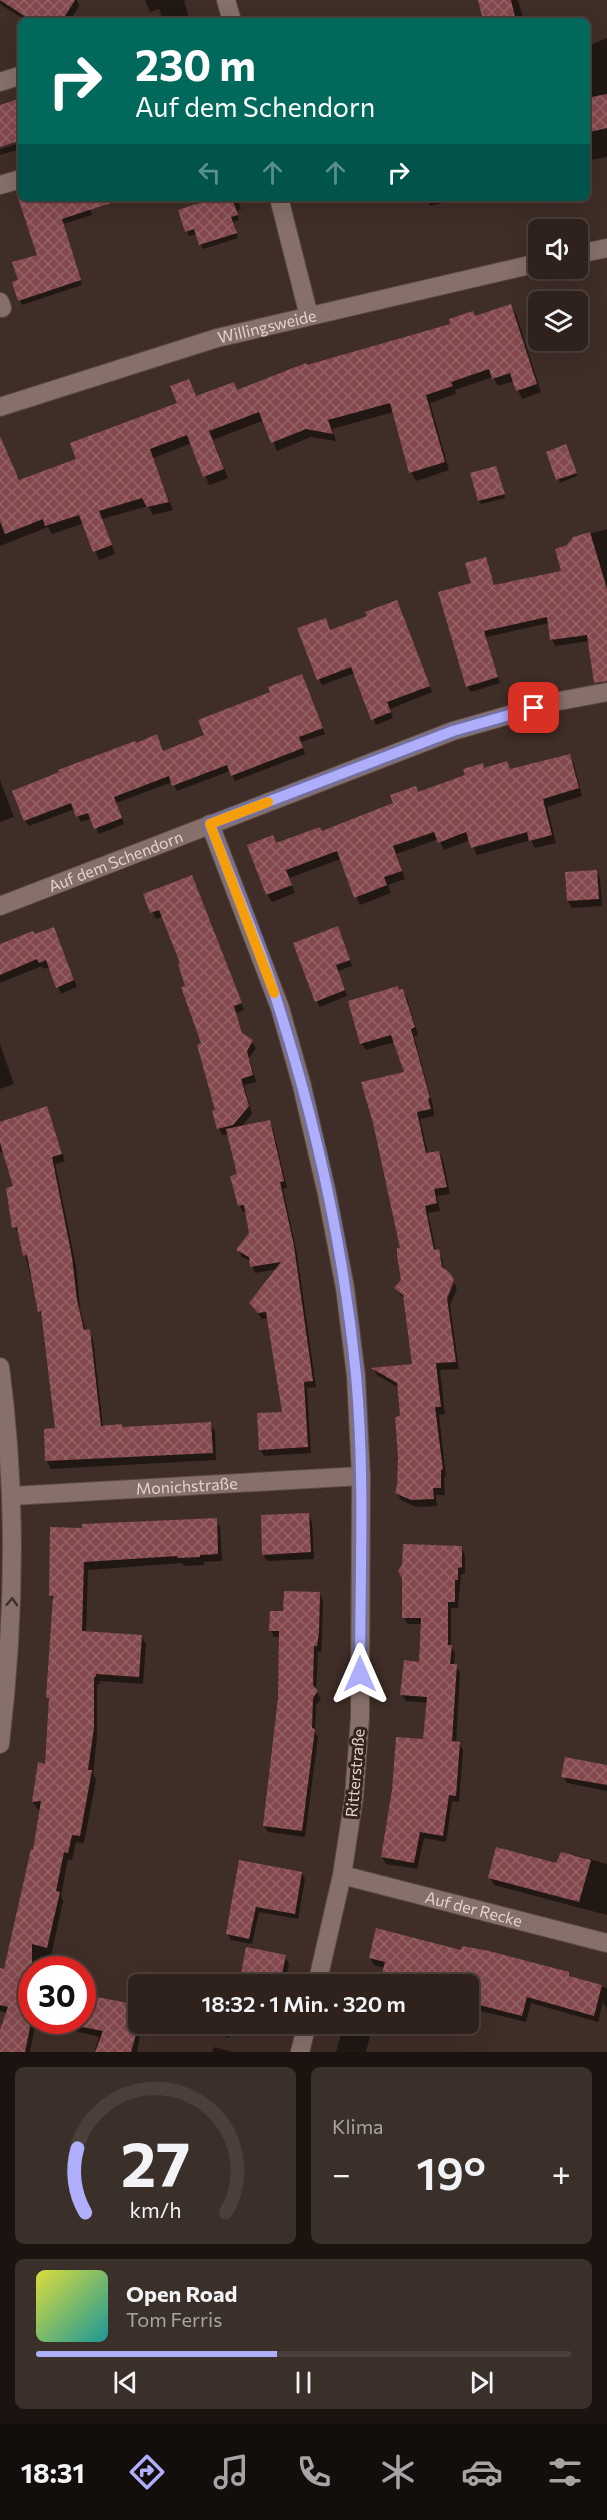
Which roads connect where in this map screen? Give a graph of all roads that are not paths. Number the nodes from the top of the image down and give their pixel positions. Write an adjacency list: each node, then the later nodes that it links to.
1 (226, 0): 2 (street)
2 (231, 18)
3 (18, 76): 4 (street)
4 (0, 82)
5 (18, 180): 6 (street)
6 (0, 185)
7 (280, 201): 11 (street)
8 (607, 248): 9 (street)
9 (588, 252)
10 (528, 265): 11 (street, Willingsweide)
11 (309, 316): 12 (street, Willingsweide)
12 (0, 407)
13 (607, 692): 14 (street, Auf dem Schendorn)
14 (210, 824): 15 (street, Auf dem Schendorn); 17 (street, Ritterstraße)
15 (0, 906)
16 (0, 1367): 18 (street)
17 (361, 1476): 18 (street, Monichstraße); 20 (street, Ritterstraße)
18 (11, 1496): 19 (street, one-way to 18)
19 (0, 1744)
20 (342, 1875): 21 (street, Auf der Recke); 22 (street, Ritterstraße)
21 (607, 1942)
22 (318, 1974)
23 (304, 2034): 24 (street)
24 (300, 2052)

